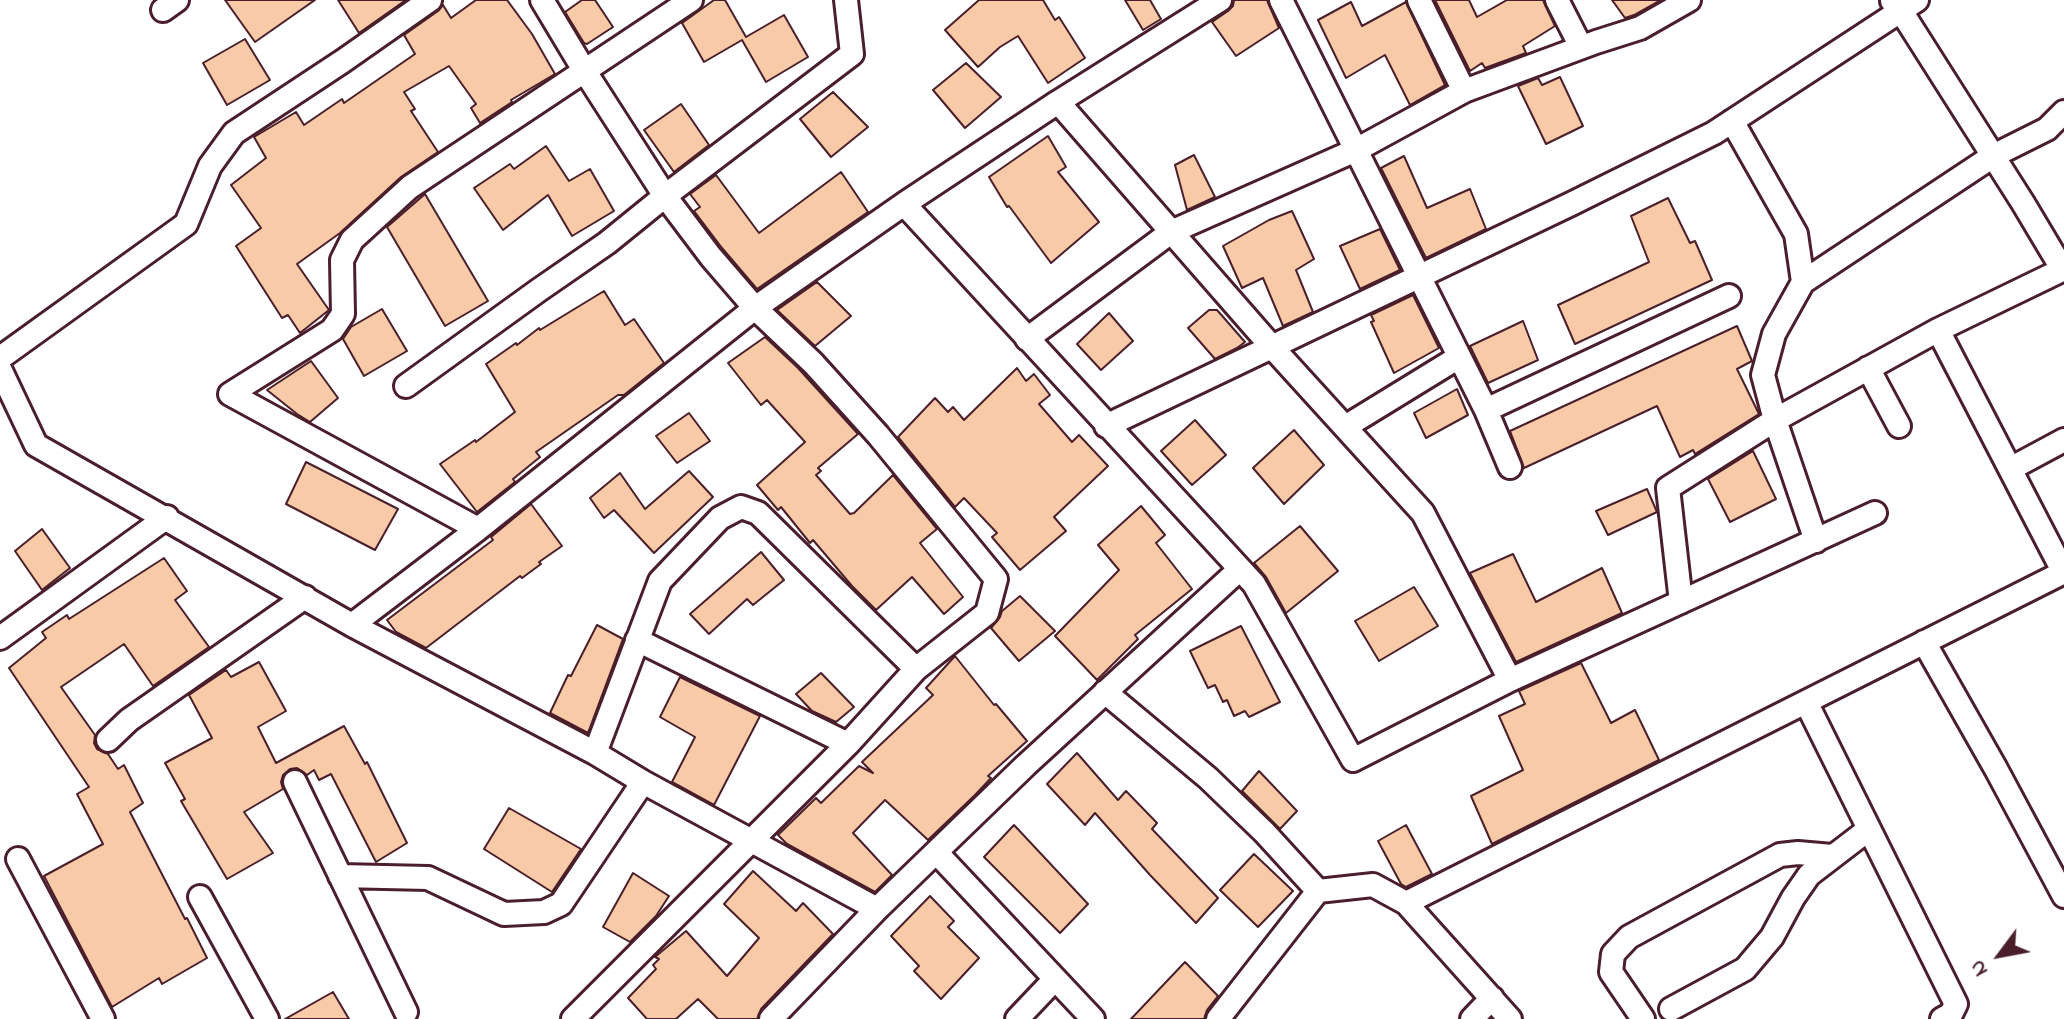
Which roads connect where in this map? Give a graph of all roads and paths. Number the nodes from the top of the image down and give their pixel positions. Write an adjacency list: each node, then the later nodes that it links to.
1 (430, 0): 31 (street)
2 (542, 0): 12 (street)
3 (691, 0): 12 (street)
4 (846, 0): 19 (street)
5 (1220, 0): 14 (street)
6 (1281, 0): 17 (street)
7 (1419, 0): 13 (street)
8 (1557, 0): 11 (street)
9 (1689, 0): 11 (street)
10 (1903, 4): 16 (street); 18 (street)
11 (1581, 47): 13 (street)
12 (584, 70): 19 (street); 45 (street)
13 (1464, 91): 17 (street)
14 (1058, 102): 20 (street); 21 (street)
15 (2064, 112): 18 (street)
16 (1732, 121): 23 (street); 24 (street)
17 (1356, 150): 21 (street); 23 (street)
18 (1993, 156): 22 (street); 24 (street)
19 (665, 196): 26 (street); 34 (street)
20 (904, 204): 26 (street); 28 (street)
21 (1171, 232): 28 (street); 29 (street)
22 (2063, 270): 27 (street)
23 (1417, 276): 29 (street); 30 (street)
24 (1803, 282): 36 (street)
25 (1729, 296): 35 (street)
26 (755, 308): 45 (street); 55 (street)
27 (1938, 330): 32 (street); 42 (street)
28 (1027, 339): 37 (street)
29 (1272, 347): 37 (street); 39 (street)
30 (1459, 357): 35 (street); 39 (street)
31 (0, 358)
32 (1868, 368): 36 (street); 38 (street)
33 (0, 369): 44 (street)
34 (406, 386)
35 (1486, 410): 41 (street)
36 (1775, 420): 46 (street); 50 (street)
37 (1106, 426): 47 (street)
38 (1899, 426)
39 (1345, 427): 56 (street)
40 (2064, 440): 42 (street)
41 (1510, 467)
42 (2010, 469): 48 (street)
43 (1875, 513): 46 (street)
44 (167, 517): 49 (street); 52 (street)
45 (478, 529): 51 (street)
46 (1816, 541): 50 (street)
47 (1240, 569): 56 (street); 57 (street)
48 (2064, 572): 54 (street)
49 (305, 597): 51 (street); 59 (street)
50 (1681, 602): 56 (street)
51 (352, 625): 61 (street)
52 (0, 638)
53 (637, 640): 55 (street); 60 (street); 61 (street)
54 (1924, 642): 58 (street); 71 (street)
55 (916, 669): 60 (street)
56 (1510, 680)
57 (1105, 692): 66 (street); 70 (street)
58 (1806, 702): 64 (street); 73 (street)
59 (108, 740)
60 (848, 744): 65 (street)
61 (595, 753): 63 (street)
62 (295, 782): 69 (street)
63 (643, 782): 65 (street); 69 (street)
64 (1869, 829): 67 (street); 78 (street)
65 (752, 841): 74 (street); 82 (street)
66 (936, 852): 74 (street); 75 (street)
67 (1832, 856): 77 (street); 89 (street)
68 (18, 859): 80 (street)
69 (340, 876): 79 (street)
70 (1318, 891): 73 (street); 86 (street)
71 (2064, 896)
72 (200, 897): 81 (street)
73 (1406, 903): 76 (street)
74 (877, 909): 83 (street)
75 (1055, 979): 84 (street); 85 (street)
76 (1492, 998): 87 (street); 88 (street)
77 (1674, 1014): 89 (street)
78 (1954, 1014)
79 (404, 1017)
80 (103, 1019)
81 (267, 1019)
82 (573, 1019)
83 (771, 1019)
84 (1017, 1019)
85 (1093, 1019)
86 (1218, 1019)
87 (1472, 1019)
88 (1510, 1019)
89 (1645, 1019)

